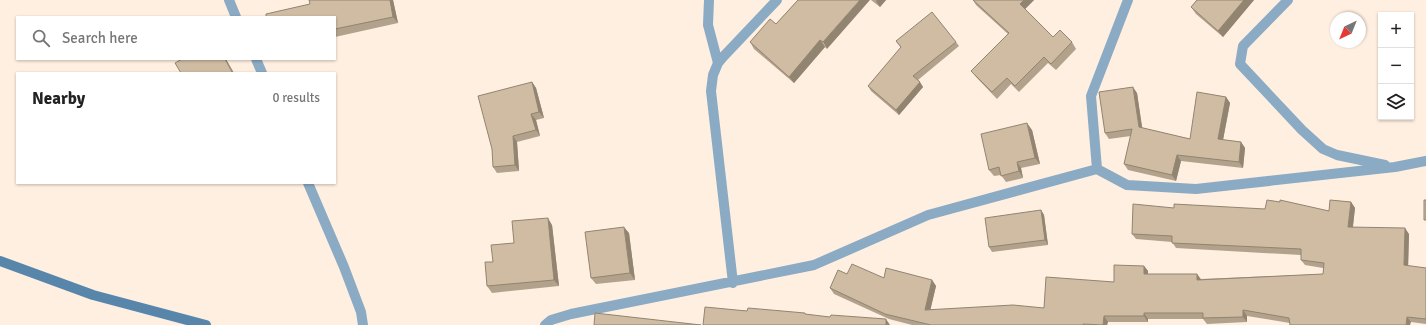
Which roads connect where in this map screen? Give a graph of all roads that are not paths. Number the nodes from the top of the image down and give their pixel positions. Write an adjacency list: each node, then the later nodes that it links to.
1 (228, 0): 6 (street)
2 (709, 0): 8 (street)
3 (777, 0): 8 (street)
4 (1128, 0): 12 (street)
5 (1288, 0): 11 (street)
6 (236, 16)
7 (256, 60): 9 (street)
8 (718, 63): 15 (street)
9 (262, 72)
10 (1426, 161): 11 (street)
11 (1395, 167): 12 (street)
12 (1097, 169): 15 (street)
13 (308, 184): 17 (street)
14 (0, 261): 16 (main road)
15 (733, 283): 18 (street)
16 (206, 325)
17 (363, 325)
18 (545, 325)

